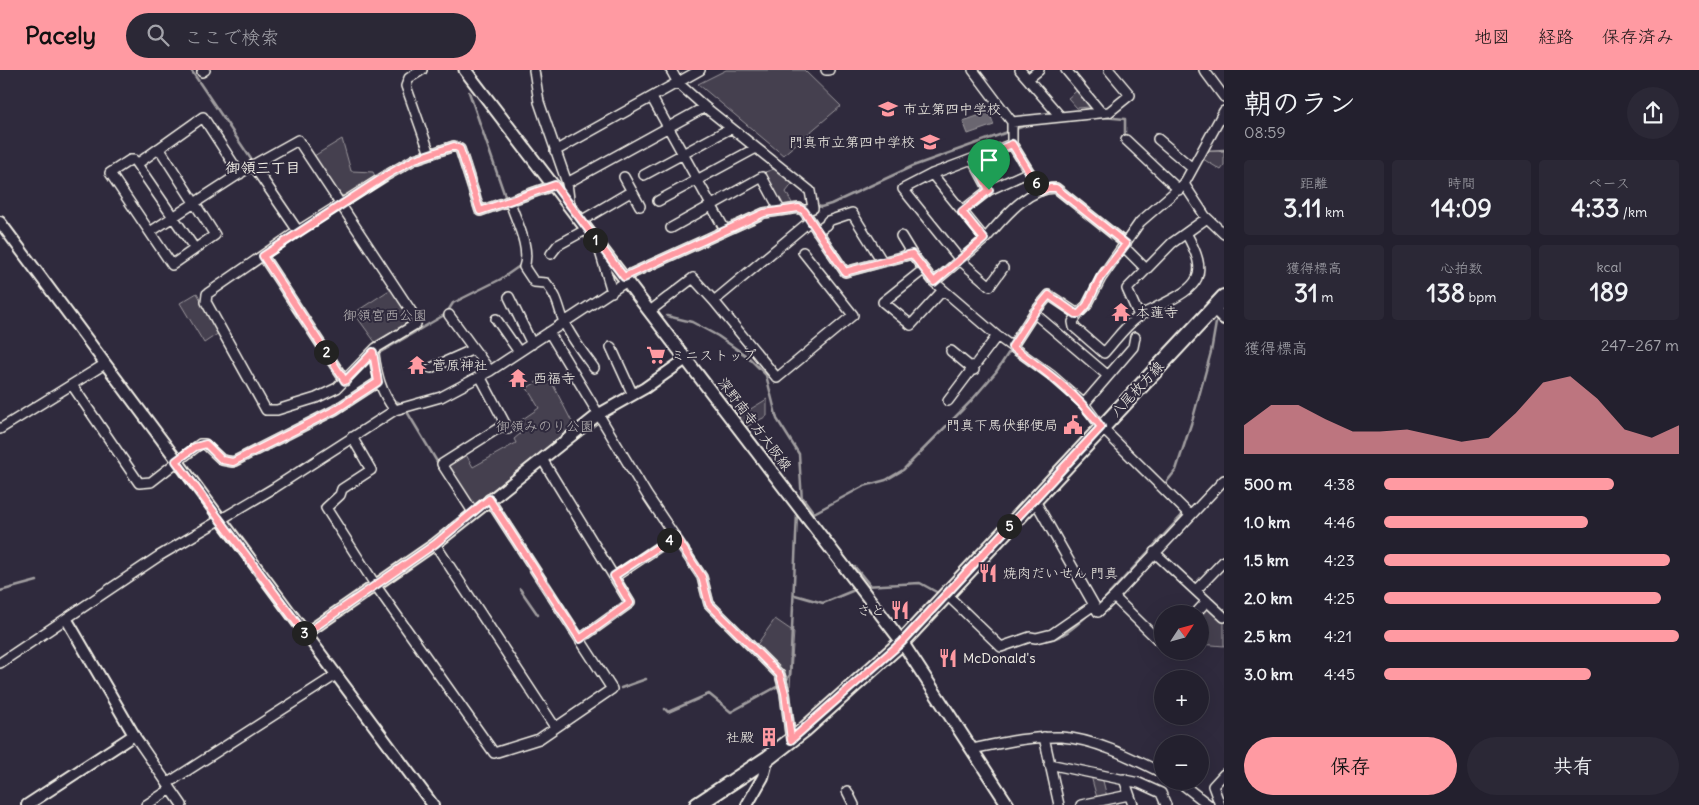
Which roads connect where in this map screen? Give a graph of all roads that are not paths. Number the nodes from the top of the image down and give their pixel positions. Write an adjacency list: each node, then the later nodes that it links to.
1 (422, 70): 30 (street)
2 (465, 70): 42 (main road, 深野南寺方大阪線)
3 (534, 70): 28 (street)
4 (671, 70): 13 (street)
5 (700, 70): 13 (street)
6 (1020, 70): 12 (street)
7 (1040, 70): 12 (street)
8 (1066, 70): 17 (street)
9 (1109, 70): 17 (street)
10 (979, 72): 20 (street)
11 (1209, 72): 14 (street)
12 (1028, 79): 19 (street)
13 (678, 83): 15 (street); 16 (street)
14 (1224, 97)
15 (652, 98): 21 (street); 28 (street)
16 (705, 107): 21 (street); 22 (street)
17 (1100, 111): 19 (street)
18 (1224, 111): 34 (street)
19 (1059, 115): 20 (street)
20 (1012, 123): 23 (street)
21 (668, 127): 29 (street); 41 (street)
22 (731, 128): 27 (street); 29 (street)
23 (1013, 139): 31 (street); 35 (street)
24 (1158, 139): 34 (street)
25 (1126, 140): 43 (street)
26 (159, 148): 32 (street); 36 (street); 49 (street)
27 (756, 148): 40 (street); 55 (street)
28 (555, 151): 41 (street)
29 (683, 153): 38 (street); 40 (street)
30 (430, 154): 48 (street); 50 (street)
31 (974, 160): 37 (street); 44 (street)
32 (137, 164): 57 (street); 66 (street)
33 (253, 165): 36 (street); 50 (street); 64 (street)
34 (1192, 168): 43 (street)
35 (1029, 172): 44 (street); 46 (street)
36 (240, 174): 49 (street)
37 (932, 174): 56 (street); 79 (street)
38 (644, 175)
39 (624, 177): 45 (street)
40 (697, 180): 47 (street); 52 (street)
41 (567, 183): 53 (street)
42 (555, 185): 48 (street); 53 (main road, 深野南寺方大阪線)
43 (1182, 187): 58 (street); 72 (street)
44 (989, 190): 56 (street)
45 (632, 191): 51 (street); 61 (street)
46 (1041, 191): 70 (street); 72 (street)
47 (658, 201)
48 (510, 202): 98 (street)
49 (195, 203): 57 (street); 73 (street)
50 (340, 204): 64 (street); 107 (street)
51 (640, 206)
52 (712, 206): 54 (street); 62 (street); 63 (street)
53 (570, 208): 61 (main road, 深野南寺方大阪線)
54 (780, 210): 55 (street); 63 (street)
55 (804, 211): 59 (street)
56 (962, 212): 70 (street)
57 (174, 217): 66 (street); 73 (street)
58 (1207, 218): 67 (street); 68 (street)
59 (810, 221): 65 (street); 89 (street)
60 (0, 222): 110 (street)
61 (584, 225): 71 (main road, 深野南寺方大阪線); 75 (street)
62 (671, 228)
63 (725, 230): 83 (street)
64 (298, 231): 77 (street)
65 (817, 231): 78 (street); 78 (street)
66 (150, 232): 73 (street)
67 (1186, 233): 81 (street); 95 (street)
68 (1224, 234)
69 (901, 236): 76 (street)
70 (984, 239): 79 (street)
71 (597, 243): 83 (main road, 深野南寺方大阪線); 86 (street)
72 (1125, 246): 81 (street); 93 (street)
73 (195, 249)
74 (803, 252): 89 (street)
75 (550, 254)
76 (912, 254): 78 (street); 82 (street)
77 (263, 256): 117 (street); 117 (street)
78 (882, 261)
79 (961, 261): 80 (street); 84 (street)
80 (1003, 268)
81 (1145, 268): 95 (street)
82 (923, 270): 84 (street); 85 (street)
83 (626, 279): 86 (street); 91 (main road, 深野南寺方大阪線)
84 (934, 282): 85 (street)
85 (943, 290): 100 (street)
86 (612, 292): 98 (street)
87 (1224, 296): 90 (main road, 八尾枚方線)
88 (509, 297): 102 (street)
89 (714, 301): 91 (street)
90 (1213, 308): 97 (street); 125 (main road, 八尾枚方線)
91 (650, 311): 109 (main road, 深野南寺方大阪線)
92 (1034, 313): 93 (street); 104 (street); 115 (street)
93 (1079, 314): 95 (street)
94 (449, 315): 105 (street)
95 (1140, 316)
96 (496, 319): 108 (street)
97 (1224, 319)
98 (564, 322): 99 (street); 112 (street)
99 (549, 332): 102 (street); 124 (street)
100 (997, 336): 104 (street); 113 (street)
101 (1135, 337): 115 (street)
102 (532, 344): 108 (street)
103 (611, 347): 120 (street)
104 (1012, 347): 122 (street)
105 (474, 348): 111 (street); 114 (street)
106 (951, 351): 113 (street)
107 (373, 352): 117 (street); 118 (street)
108 (519, 352): 114 (street)
109 (686, 359): 120 (street); 153 (main road, 深野南寺方大阪線)
110 (105, 364): 119 (street); 129 (street)
111 (431, 368)
112 (594, 368)
113 (974, 370): 121 (street)
114 (490, 372): 116 (street)
115 (1107, 375): 122 (street)
116 (480, 376): 123 (street); 133 (street)
117 (345, 381)
118 (378, 382): 123 (street); 129 (street)
119 (72, 385): 126 (street); 129 (street)
120 (633, 395): 124 (street)
121 (948, 401)
122 (1084, 404): 125 (street)
123 (402, 408): 127 (street)
124 (599, 414): 128 (street); 136 (street)
125 (1101, 427): 132 (main road, 八尾枚方線); 134 (street)
126 (0, 429)
127 (352, 437): 135 (street); 141 (street)
128 (542, 458): 131 (street); 140 (street)
129 (176, 461): 135 (street)
130 (1224, 480): 134 (street)
131 (489, 499): 133 (street); 152 (street)
132 (1034, 499): 143 (main road, 八尾枚方線); 146 (street)
133 (473, 512): 137 (street)
134 (1190, 515): 138 (street)
135 (222, 520): 149 (street); 150 (street)
136 (675, 536): 140 (street); 159 (street)
137 (435, 544): 141 (street); 156 (street)
138 (1154, 552): 142 (street); 144 (street)
139 (1224, 561): 142 (street)
140 (614, 576): 152 (street)
141 (376, 586): 150 (street); 156 (street)
142 (1196, 590): 145 (street)
143 (945, 593): 146 (street); 153 (main road, 八尾枚方線)
144 (1114, 597): 146 (street); 151 (street)
145 (1207, 601): 147 (street); 148 (street)
146 (1094, 605)
147 (1204, 605)
148 (1224, 617)
149 (67, 620): 154 (street); 157 (street)
150 (305, 634): 155 (street)
151 (1154, 637)
152 (580, 639): 156 (street)
153 (902, 642): 159 (main road, 八尾枚方線); 160 (main road, 深野南寺方大阪線)
154 (0, 663)
155 (336, 675): 166 (street); 174 (street)
156 (555, 727)
157 (134, 735): 166 (street); 171 (street)
158 (1044, 737): 160 (street); 162 (street); 163 (street)
159 (791, 740): 161 (main road, 八尾枚方線)
160 (972, 749): 178 (main road, 深野南寺方大阪線)
161 (768, 758): 175 (main road, 八尾枚方線); 176 (street)
162 (1049, 764): 165 (street); 179 (street)
163 (1154, 769)
164 (1224, 774): 183 (street)
165 (1124, 779): 169 (street); 182 (street)
166 (170, 786): 172 (street); 173 (street)
167 (1189, 790): 170 (street)
168 (847, 791): 177 (street)
169 (1129, 795): 180 (street); 181 (street)
170 (1207, 804)
171 (27, 805)
172 (146, 805)
173 (182, 805)
174 (433, 805)
175 (697, 805)
176 (747, 805)
177 (854, 805)
178 (1008, 805)
179 (1059, 805)
180 (1081, 805)
181 (1132, 805)
182 (1166, 805)
183 (1220, 805)

